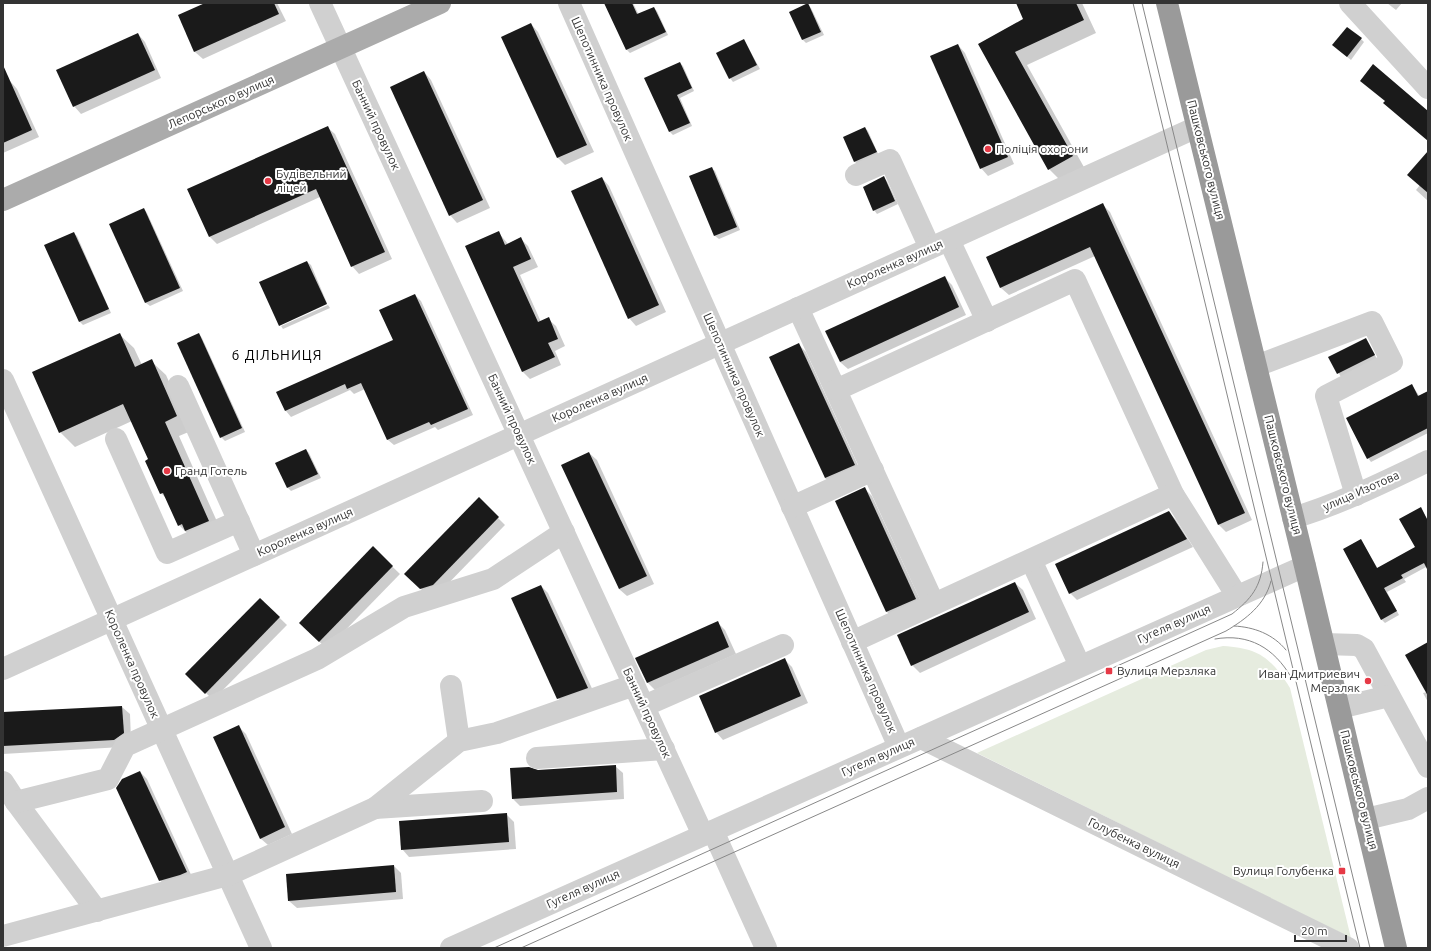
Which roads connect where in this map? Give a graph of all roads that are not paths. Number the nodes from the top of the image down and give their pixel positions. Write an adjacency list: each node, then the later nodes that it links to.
1 (320, 3): 6 (street, Банний провулок)
2 (440, 3): 6 (main road, Лепорського вулиця)
3 (569, 3): 14 (street, Шепотинника провулок)
4 (1167, 3): 8 (highway, Пашковського вулиця)
5 (1350, 3): 7 (street)
6 (340, 48): 10 (main road, Лепорського вулиця); 19 (street, Банний провулок)
7 (1428, 88)
8 (1197, 127): 11 (street, Короленка вулиця); 15 (highway, Пашковського вулиця)
9 (856, 175): 11 (street)
10 (3, 200)
11 (940, 244): 12 (street, Короленка вулиця); 13 (street)
12 (798, 308): 14 (street, Короленка вулиця); 18 (street)
13 (987, 321): 18 (street); 23 (street)
14 (720, 344): 19 (street, Короленка вулиця); 25 (street, Шепотинника провулок)
15 (1256, 366): 24 (street); 26 (highway, Пашковського вулиця)
16 (3, 380): 34 (street, Короленка провулок)
17 (178, 386): 27 (street)
18 (836, 390): 22 (street)
19 (519, 435): 28 (street, Банний провулок); 29 (street, Короленка вулиця)
20 (116, 439): 27 (street)
21 (1428, 460): 24 (street, улица Изотова)
22 (873, 470): 25 (street); 33 (street)
23 (1174, 494): 30 (street); 32 (street)
24 (1356, 495): 26 (street, улица Изотова)
25 (792, 507): 35 (street, Шепотинника провулок)
26 (1293, 518): 31 (highway, Пашковського вулиця)
27 (239, 521): 29 (street)
28 (564, 532): 40 (street, Банний провулок); 45 (street)
29 (254, 555): 34 (street, Короленка вулиця)
30 (1031, 560): 33 (street); 38 (street)
31 (1305, 566): 32 (street, Гугеля вулиця); 36 (highway, Пашковського вулиця)
32 (1236, 596): 38 (street, Гугеля вулиця)
33 (934, 604): 35 (street)
34 (112, 620): 39 (street, Короленка вулиця); 45 (street, Короленка провулок)
35 (852, 642): 48 (street, Шепотинника провулок)
36 (1324, 644): 42 (street); 44 (highway, Пашковського вулиця)
37 (783, 645): 43 (street)
38 (1080, 666): 46 (street, Гугеля вулиця)
39 (3, 669)
40 (634, 685): 43 (street, Банний провулок); 47 (street)
41 (450, 686): 47 (street)
42 (1389, 696): 44 (street); 51 (street)
43 (644, 706): 49 (street, Банний провулок)
44 (1339, 708): 57 (highway, Пашковського вулиця)
45 (161, 729): 55 (street); 59 (street, Короленка провулок)
46 (921, 738): 48 (street, Гугеля вулиця); 65 (street, Голубенка вулиця)
47 (459, 741): 56 (street)
48 (899, 747): 58 (street, Гугеля вулиця)
49 (664, 749): 50 (street); 58 (street, Банний провулок)
50 (538, 758)
51 (1428, 767)
52 (3, 782): 55 (street)
53 (1428, 798): 57 (street)
54 (482, 801): 56 (street)
55 (16, 802): 60 (street)
56 (375, 808): 59 (street)
57 (1366, 819): 66 (highway, Пашковського вулиця)
58 (708, 833): 63 (street, Гугеля вулиця); 64 (street, Банний провулок)
59 (228, 875): 60 (street); 62 (street, Короленка провулок)
60 (98, 911): 61 (street)
61 (3, 936)
62 (261, 948)
63 (451, 948)
64 (766, 948)
65 (1348, 948)
66 (1396, 948)

